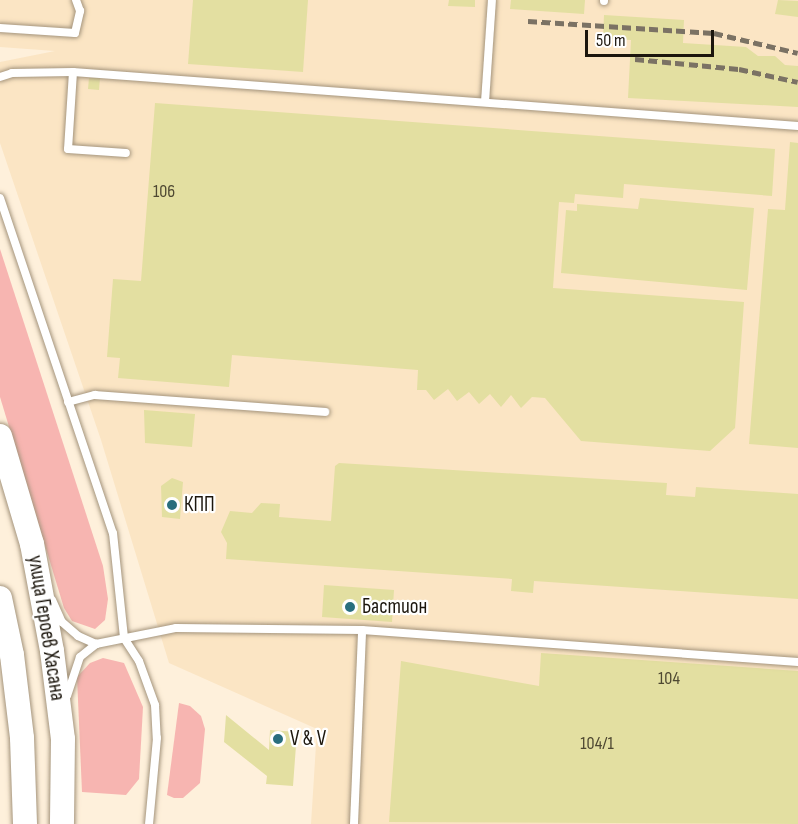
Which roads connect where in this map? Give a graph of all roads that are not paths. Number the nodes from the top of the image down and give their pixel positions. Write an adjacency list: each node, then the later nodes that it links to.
1 (76, 0): 3 (lane)
2 (492, 0): 6 (lane)
3 (0, 28)
4 (73, 72): 5 (lane); 6 (lane); 8 (lane)
5 (0, 77)
6 (485, 102): 7 (lane)
7 (798, 126)
8 (126, 153)
9 (0, 198): 10 (lane)
10 (68, 402): 11 (lane); 16 (lane)
11 (325, 412)
12 (0, 436): 13 (main road, улица Героев Хасана)
13 (32, 544): 17 (lane); 19 (main road, улица Героев Хасана)
14 (0, 598): 20 (main road, улица Героев Хасана)
15 (362, 630): 16 (lane); 18 (lane); 23 (lane)
16 (124, 638): 17 (lane); 22 (lane)
17 (96, 644): 19 (lane)
18 (798, 662)
19 (63, 739): 21 (main road, улица Героев Хасана)
20 (25, 824)
21 (62, 824)
22 (149, 824)
23 (354, 824)

